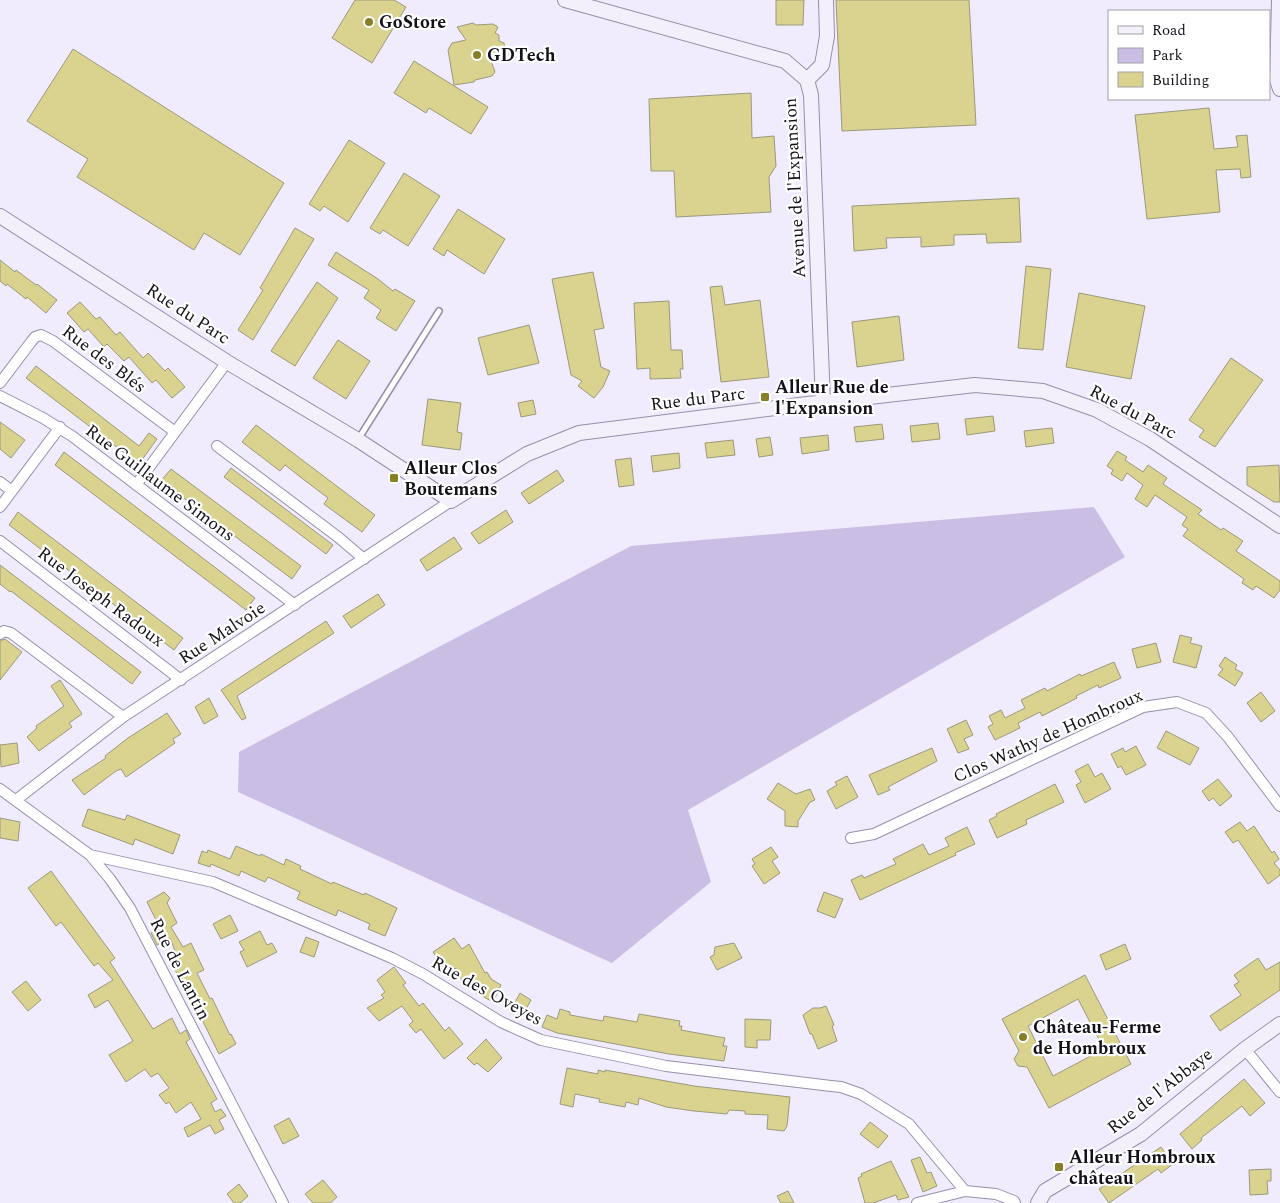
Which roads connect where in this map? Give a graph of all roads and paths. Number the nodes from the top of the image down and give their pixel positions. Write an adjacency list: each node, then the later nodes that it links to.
1 (565, 0): 4 (street, Avenue de l'Expansion)
2 (826, 0): 4 (street)
3 (1279, 0): 5 (street)
4 (807, 80): 11 (street, Avenue de l'Expansion)
5 (1280, 89)
6 (0, 216): 8 (street, Rue du Parc)
7 (438, 311): 14 (lane)
8 (227, 362): 13 (street); 14 (street, Rue du Parc)
9 (0, 383): 13 (street, Rue des Blés)
10 (0, 396): 12 (street, Rue Guillaume Simons)
11 (823, 402): 19 (street, Rue du Parc); 21 (street, Rue du Parc)
12 (60, 428): 17 (street, Rue Guillaume Simons); 18 (street)
13 (175, 432): 17 (street)
14 (358, 440): 19 (street, Rue du Parc)
15 (217, 446): 23 (street)
16 (0, 482): 18 (street)
17 (136, 485): 24 (street, Rue Guillaume Simons)
18 (12, 491): 20 (street)
19 (451, 501): 23 (street, Rue Malvoie)
20 (0, 507)
21 (1280, 526)
22 (0, 542): 26 (street, Rue Joseph Radoux)
23 (364, 559): 24 (street, Rue Malvoie)
24 (295, 605): 26 (street, Rue Malvoie)
25 (0, 634): 27 (street)
26 (181, 680): 27 (street, Rue Malvoie)
27 (123, 717): 29 (street, Rue Malvoie)
28 (0, 789): 29 (street, Rue de Lantin)
29 (16, 800): 32 (street, Rue de Lantin)
30 (1280, 806): 31 (street, Clos Wathy de Hombroux)
31 (851, 838)
32 (90, 855): 36 (street, Rue des Oveyes); 37 (street, Rue de Lantin)
33 (1280, 1024): 34 (street, Rue de l'Abbaye)
34 (1245, 1049): 35 (street); 40 (street, Rue de l'Abbaye)
35 (1280, 1092)
36 (965, 1191): 38 (street); 39 (street)
37 (283, 1203)
38 (917, 1203)
39 (1015, 1203)
40 (1038, 1203)

